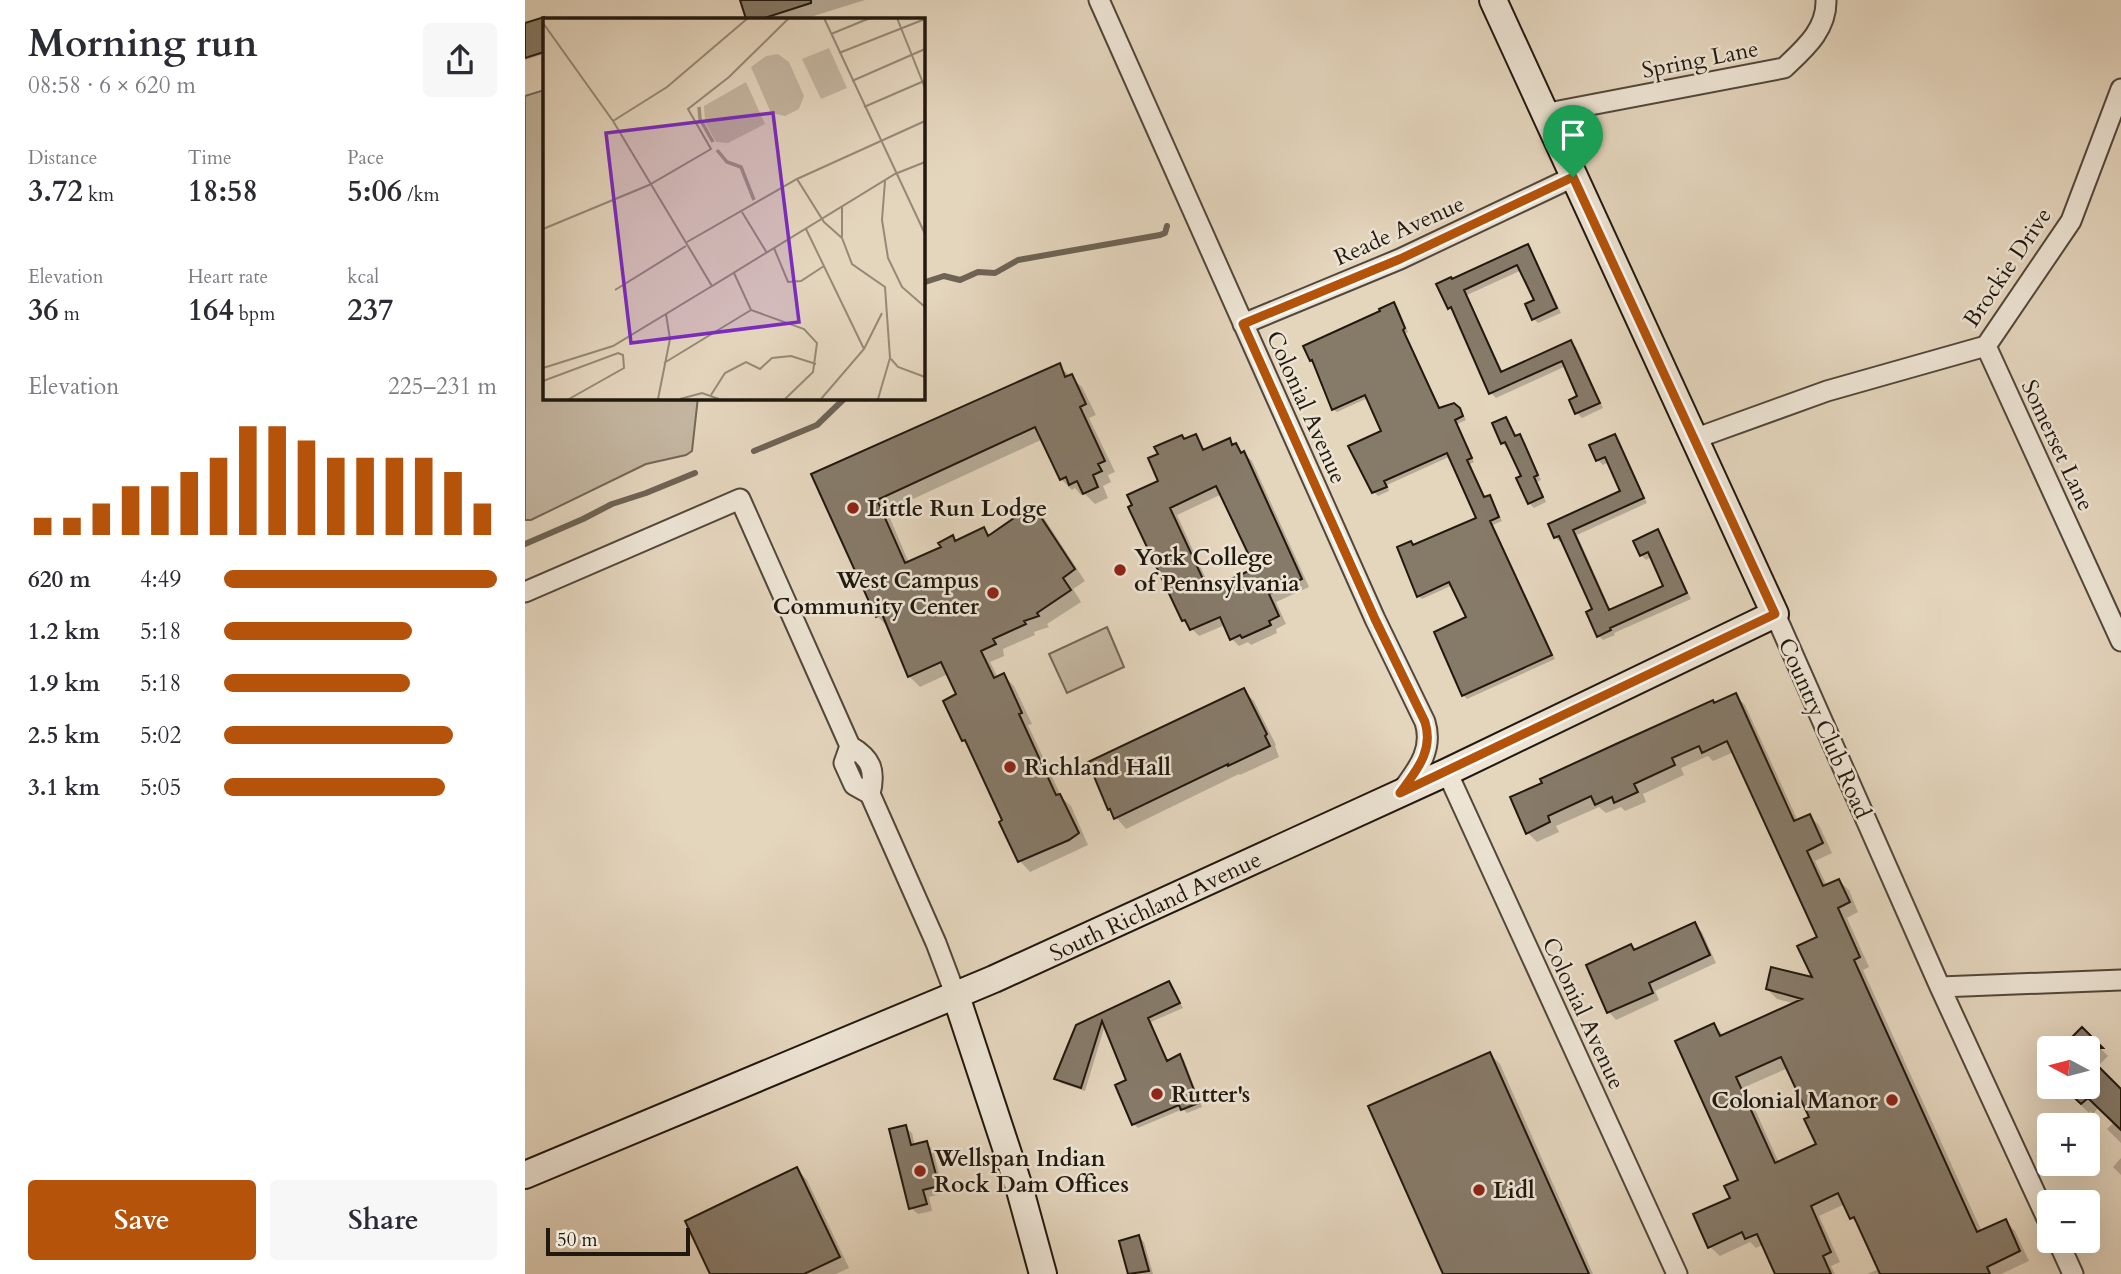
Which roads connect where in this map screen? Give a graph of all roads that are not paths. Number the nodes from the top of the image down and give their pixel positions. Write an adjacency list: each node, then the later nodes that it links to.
1 (1099, 0): 7 (street, Colonial Avenue)
2 (1493, 0): 5 (main road, Country Club Road)
3 (1826, 0): 5 (street, Spring Lane)
4 (2121, 89): 8 (street, Brockie Drive)
5 (1543, 114): 6 (main road, Country Club Road)
6 (1573, 177): 7 (street, Reade Avenue); 9 (main road, Country Club Road)
7 (1243, 324): 14 (street, Colonial Avenue)
8 (1986, 346): 9 (street, Brockie Drive); 12 (street, Somerset Lane)
9 (1694, 439): 11 (main road, Country Club Road)
10 (525, 592): 17 (street)
11 (1775, 614): 13 (main road, South Richland Avenue); 16 (street, Country Club Road)
12 (2121, 641)
13 (1447, 772): 14 (main road, South Richland Avenue); 22 (street, Colonial Avenue)
14 (1400, 793): 17 (main road, South Richland Avenue)
15 (2121, 981): 16 (street)
16 (1940, 987): 19 (street, Country Club Road)
17 (956, 996): 18 (main road, South Richland Avenue); 21 (main road)
18 (525, 1175)
19 (2037, 1197)
20 (2063, 1253): 23 (street)
21 (1043, 1274)
22 (1677, 1274)
23 (2073, 1274)

